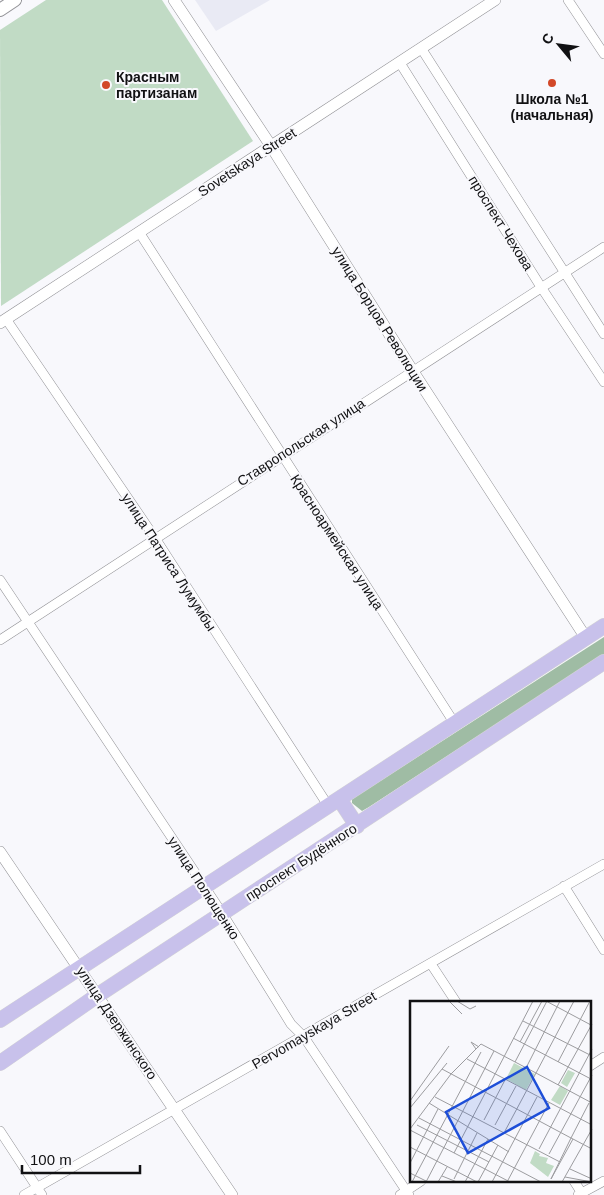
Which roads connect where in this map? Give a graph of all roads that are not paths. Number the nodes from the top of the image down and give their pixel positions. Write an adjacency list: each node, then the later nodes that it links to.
1 (15, 0): 5 (main road)
2 (174, 0): 9 (street, улица Борцов Революции)
3 (495, 0): 6 (street, Sovetskaya Street)
4 (568, 0): 7 (street)
5 (0, 10)
6 (421, 48): 8 (street, Sovetskaya Street); 12 (street, проспект Чехова)
7 (604, 54)
8 (400, 63): 9 (street, Sovetskaya Street); 13 (street, проспект Чехова)
9 (271, 146): 10 (street, Sovetskaya Street); 16 (street, улица Борцов Революции)
10 (139, 232): 14 (street, Sovetskaya Street); 18 (street, Красноармейская улица)
11 (604, 247): 12 (street, Ставропольская улица)
12 (565, 272): 13 (street, Ставропольская улица); 15 (street, проспект Чехова)
13 (541, 287): 16 (street, Ставропольская улица); 17 (street, проспект Чехова)
14 (3, 321): 19 (street, улица Патриса Лумумбы)
15 (604, 334)
16 (412, 370): 18 (street, Ставропольская улица); 23 (street, улица Борцов Революции)
17 (604, 382)
18 (281, 456): 19 (street, Ставропольская улица); 26 (street, Красноармейская улица)
19 (155, 538): 21 (street, Ставропольская улица); 27 (street, улица Патриса Лумумбы)
20 (0, 580): 21 (street, улица Полющенко)
21 (28, 622): 24 (street, Ставропольская улица); 32 (street, улица Полющенко)
22 (604, 626): 23 (main road)
23 (586, 638): 26 (main road)
24 (0, 640)
25 (604, 662): 28 (main road, проспект Будённого)
26 (456, 724): 27 (main road)
27 (334, 804): 28 (main road); 32 (main road)
28 (357, 826): 33 (main road, проспект Будённого)
29 (0, 852): 36 (street, улица Дзержинского)
30 (604, 864): 31 (street, Pervomayskaya Street)
31 (564, 886): 34 (street); 35 (street, Pervomayskaya Street)
32 (204, 888): 33 (street, улица Полющенко); 36 (main road)
33 (222, 913): 37 (main road, проспект Будённого); 40 (street, улица Полющенко)
34 (604, 950)
35 (431, 964): 38 (street); 40 (street, Pervomayskaya Street)
36 (80, 967): 37 (street, улица Дзержинского); 39 (main road)
37 (98, 995): 42 (main road, проспект Будённого); 44 (street, улица Дзержинского)
38 (455, 1001)
39 (0, 1020)
40 (304, 1037): 44 (street, Pervomayskaya Street); 50 (street, улица Полющенко)
41 (604, 1057): 43 (street)
42 (0, 1063)
43 (592, 1065)
44 (175, 1110): 49 (street, Pervomayskaya Street); 53 (street, улица Дзержинского)
45 (0, 1131): 49 (street)
46 (604, 1181): 51 (street)
47 (420, 1182): 50 (street)
48 (575, 1182): 51 (street)
49 (40, 1191): 52 (street, Pervomayskaya Street)
50 (405, 1194)
51 (581, 1194)
52 (24, 1195)
53 (232, 1195)

